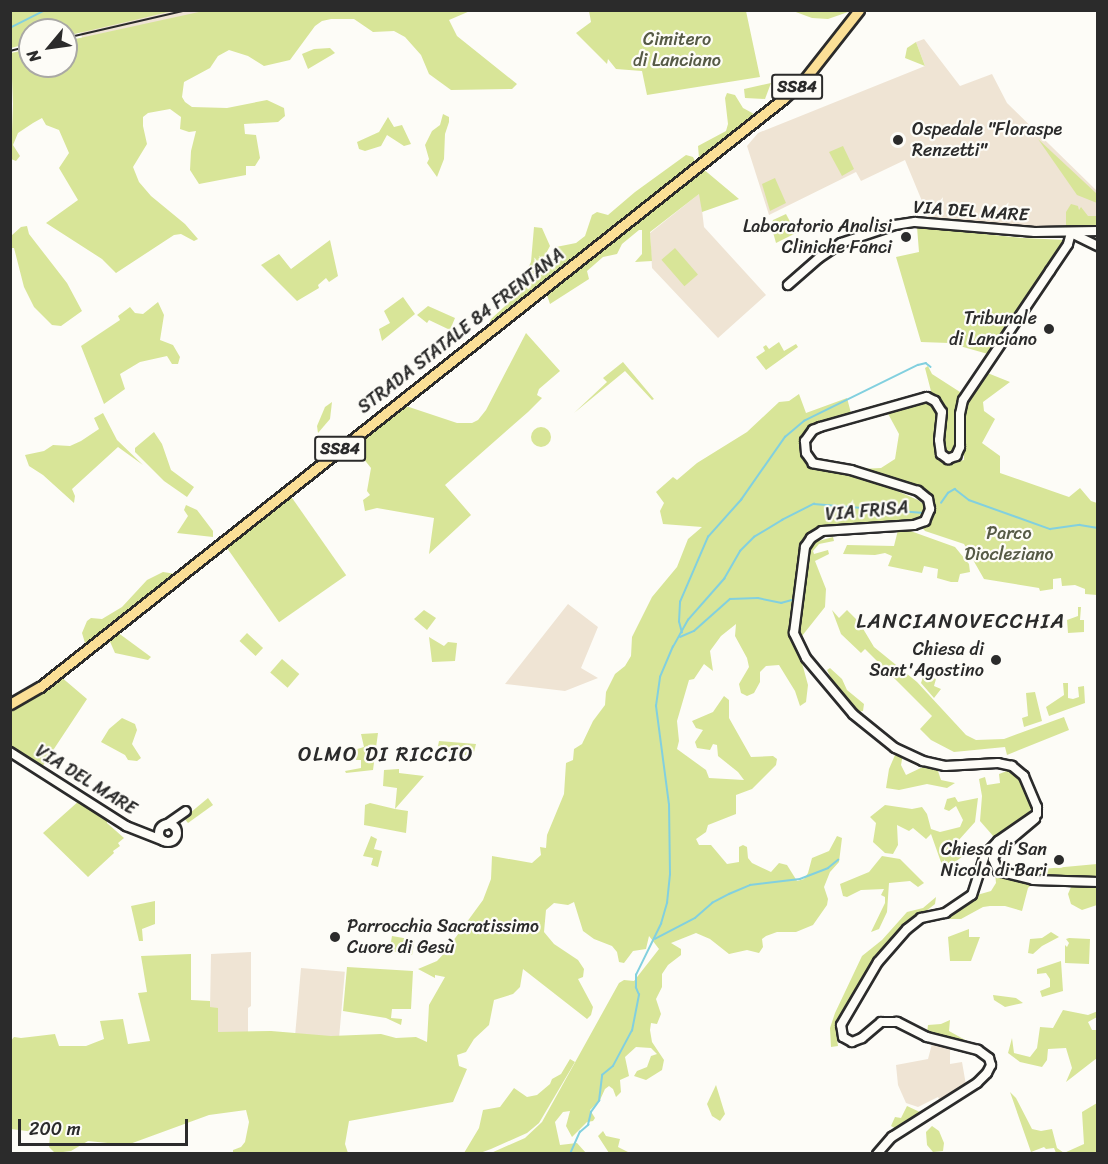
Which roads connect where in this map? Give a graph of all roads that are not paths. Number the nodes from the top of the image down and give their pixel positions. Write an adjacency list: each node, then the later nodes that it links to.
1 (859, 10): 6 (main road, STRADA STATALE 84 FRENTANA / SS84)
2 (1098, 231): 3 (street, VIA DEL MARE)
3 (1071, 233): 4 (street); 5 (street, VIA DEL MARE); 14 (street, VIA FRISA)
4 (1098, 246)
5 (788, 285)
6 (10, 704)
7 (10, 752): 11 (street, VIA DEL MARE)
8 (186, 812): 10 (street)
9 (1036, 818): 13 (street)
10 (164, 826): 11 (street); 12 (street); 12 (street)
11 (145, 832): 12 (street, VIA DEL MARE)
12 (164, 841)
13 (1098, 882)
14 (877, 1154)

